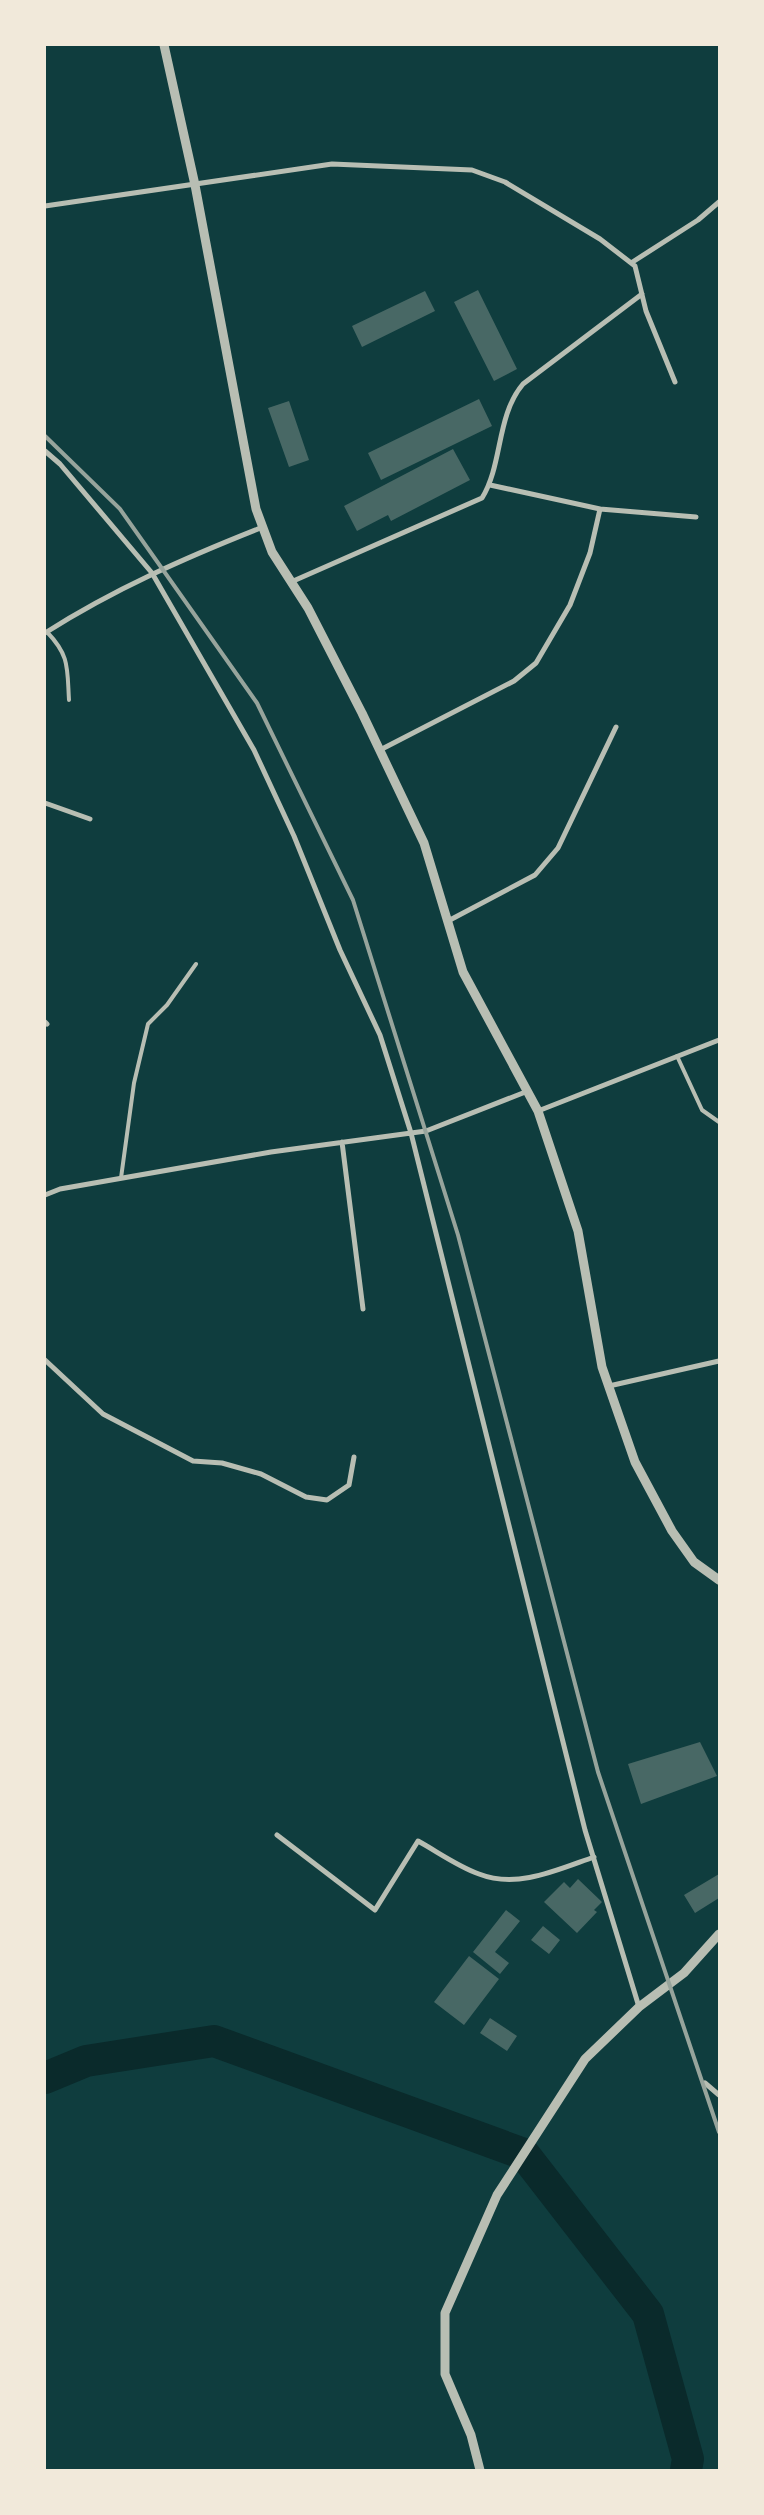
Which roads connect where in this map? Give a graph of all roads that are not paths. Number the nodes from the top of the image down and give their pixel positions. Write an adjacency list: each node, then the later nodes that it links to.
1 (164, 45): 2 (street)
2 (195, 185): 4 (street); 5 (street); 12 (street)
3 (719, 202): 5 (street)
4 (45, 206)
5 (631, 263): 6 (street)
6 (642, 294): 7 (street); 9 (street)
7 (675, 382)
8 (45, 451): 13 (street)
9 (490, 484): 10 (street); 14 (street)
10 (600, 509): 11 (street); 18 (street)
11 (696, 517)
12 (262, 527): 13 (street); 14 (street)
13 (152, 573): 15 (street); 28 (street)
14 (291, 582): 18 (street)
15 (46, 632): 16 (lane)
16 (69, 700)
17 (616, 727): 21 (street)
18 (380, 750): 21 (street)
19 (45, 802): 20 (street)
20 (90, 819)
21 (448, 921): 25 (street)
22 (196, 964): 30 (lane)
23 (719, 1040): 24 (street)
24 (677, 1056): 26 (street); 27 (lane)
25 (528, 1091): 26 (street); 28 (street)
26 (538, 1110): 35 (street)
27 (719, 1122)
28 (411, 1133): 29 (street); 39 (street)
29 (342, 1142): 30 (street); 32 (street)
30 (121, 1178): 31 (street)
31 (45, 1195)
32 (363, 1309)
33 (45, 1360): 36 (street)
34 (719, 1362): 35 (street)
35 (609, 1386): 37 (street)
36 (354, 1457)
37 (719, 1580)
38 (277, 1834): 39 (street)
39 (594, 1857): 41 (street)
40 (719, 1934): 41 (street)
41 (639, 2007): 44 (street)
42 (705, 2083): 43 (street)
43 (719, 2095)
44 (480, 2470)

